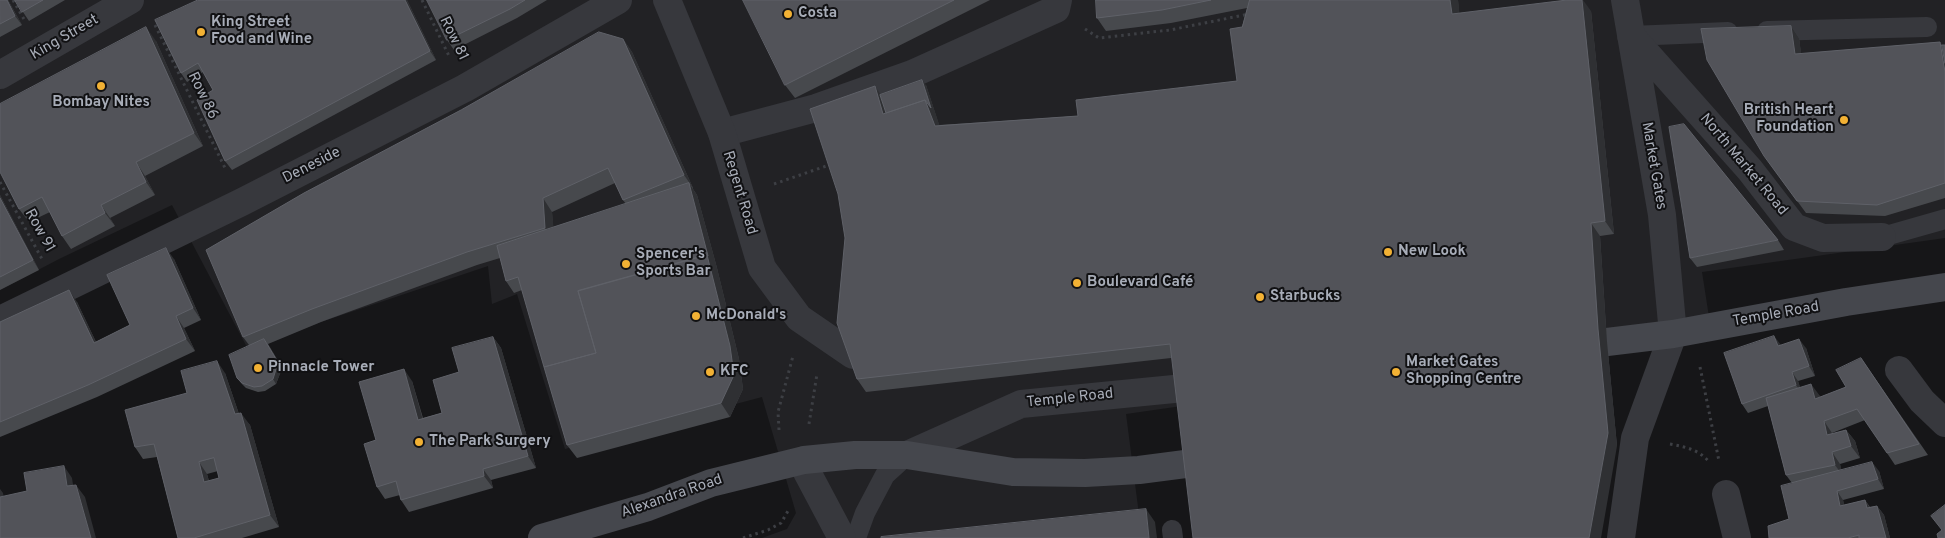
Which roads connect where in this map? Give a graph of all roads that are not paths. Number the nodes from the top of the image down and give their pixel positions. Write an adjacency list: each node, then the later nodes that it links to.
1 (130, 0): 8 (street, King Street)
2 (618, 0): 13 (street, Deneside)
3 (667, 0): 9 (street, Regent Road)
4 (1625, 0): 7 (street, Market Gates)
5 (1057, 4): 9 (street)
6 (1927, 27): 7 (lane)
7 (1631, 36): 11 (street, North Market Road); 14 (street, Market Gates)
8 (0, 74)
9 (722, 133): 16 (street, Regent Road)
10 (1945, 219): 11 (lane)
11 (1882, 237)
12 (1945, 287): 14 (main road, Temple Road)
13 (0, 320)
14 (1683, 332): 15 (main road, Temple Road); 27 (street)
15 (1607, 342)
16 (853, 355)
17 (1899, 370): 19 (street)
18 (1184, 388): 20 (street, Temple Road)
19 (1945, 423)
20 (907, 455): 21 (main road, Temple Road); 22 (main road, Temple Road); 26 (lane)
21 (795, 461): 24 (main road, Alexandra Road); 25 (street)
22 (1193, 463)
23 (1726, 494): 28 (street)
24 (542, 538)
25 (842, 538)
26 (856, 538)
27 (1621, 538)
28 (1737, 538)

